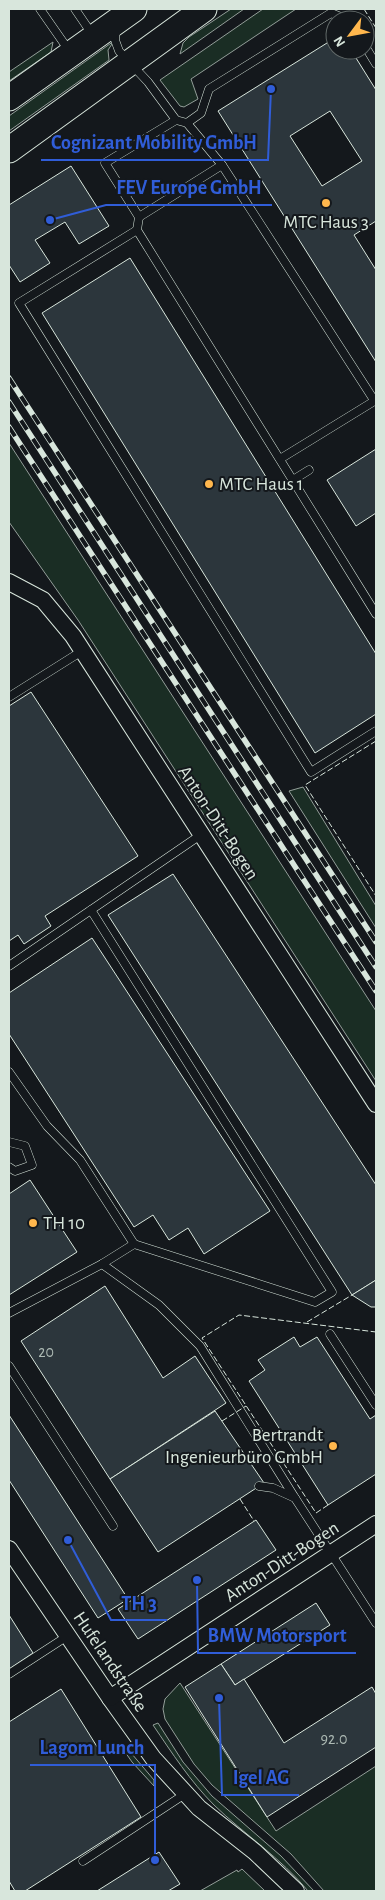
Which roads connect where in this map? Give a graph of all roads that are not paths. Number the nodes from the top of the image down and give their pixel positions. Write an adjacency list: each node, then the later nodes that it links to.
1 (40, 9): 7 (lane)
2 (74, 9): 6 (lane)
3 (126, 15): 6 (main road); 8 (lane)
4 (189, 16): 8 (main road)
5 (325, 17): 11 (lane)
6 (94, 37): 7 (main road)
7 (72, 53): 9 (main road)
8 (130, 63): 10 (lane); 12 (main road)
9 (9, 98)
10 (176, 120): 11 (lane); 14 (lane)
11 (187, 123): 13 (lane)
12 (9, 150)
13 (222, 165): 14 (lane); 16 (lane)
14 (138, 217): 15 (lane)
15 (138, 230): 17 (lane); 24 (lane)
16 (375, 400): 17 (lane)
17 (280, 459): 19 (lane)
18 (309, 470): 19 (lane)
19 (293, 480): 21 (lane)
20 (9, 582): 22 (street, Anton-Ditt-Bogen)
21 (376, 614)
22 (82, 650): 23 (lane); 25 (street, Anton-Ditt-Bogen)
23 (9, 697)
24 (376, 731)
25 (202, 834): 26 (lane); 29 (street, Anton-Ditt-Bogen)
26 (91, 910): 27 (lane); 32 (lane)
27 (9, 966)
28 (9, 1072): 32 (lane)
29 (376, 1104)
30 (9, 1142): 31 (lane)
31 (9, 1167)
32 (134, 1244): 33 (lane)
33 (102, 1264): 34 (lane); 39 (lane)
34 (9, 1313)
35 (330, 1334): 37 (lane)
36 (9, 1366): 41 (lane)
37 (376, 1405)
38 (259, 1486): 39 (lane)
39 (295, 1498): 43 (lane)
40 (376, 1524): 43 (street, Anton-Ditt-Bogen)
41 (113, 1526)
42 (9, 1549): 45 (street, Hufelandstraße)
43 (331, 1554): 44 (lane); 47 (street, Anton-Ditt-Bogen)
44 (376, 1623)
45 (69, 1635): 46 (lane); 47 (street, Hufelandstraße)
46 (9, 1674)
47 (110, 1698): 48 (street, Hufelandstraße)
48 (185, 1794): 49 (lane); 50 (street, Hufelandstraße)
49 (83, 1861)
50 (296, 1891)

